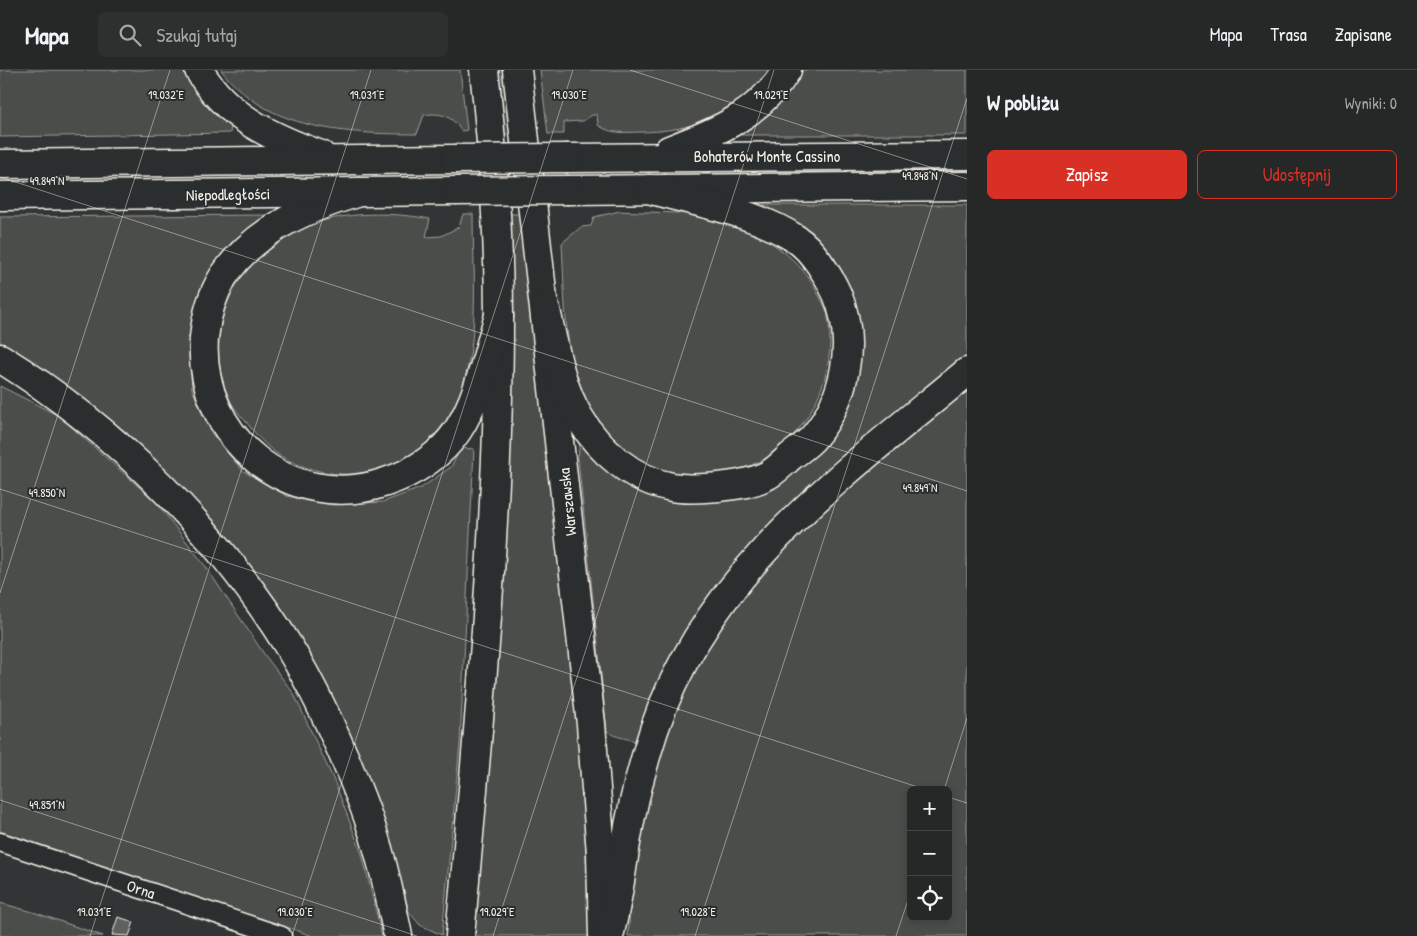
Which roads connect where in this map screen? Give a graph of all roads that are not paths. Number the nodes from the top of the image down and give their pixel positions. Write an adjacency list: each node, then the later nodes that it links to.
1 (199, 70): 8 (main road)
2 (484, 70): 16 (main road)
3 (517, 70): 15 (main road, Warszawska)
4 (788, 70): 6 (main road)
5 (967, 155): 6 (main road, Bohaterów Monte Cassino)
6 (650, 157): 7 (main road, Bohaterów Monte Cassino, bridge)
7 (455, 158): 8 (main road, Niepodległości)
8 (335, 160): 9 (main road, Niepodległości)
9 (0, 164)
10 (967, 186): 11 (main road, Bohaterów Monte Cassino)
11 (650, 189): 12 (main road, Bohaterów Monte Cassino, bridge); 15 (main road)
12 (455, 191): 13 (main road, Niepodległości)
13 (359, 192): 14 (main road, Niepodległości); 16 (main road)
14 (0, 196)
15 (545, 306): 23 (main road, Warszawska)
16 (499, 316): 22 (main road)
17 (0, 358): 21 (main road)
18 (967, 372): 24 (main road)
19 (0, 842): 20 (street, Orna)
20 (282, 936)
21 (398, 936)
22 (460, 936)
23 (602, 936)
24 (609, 936)

